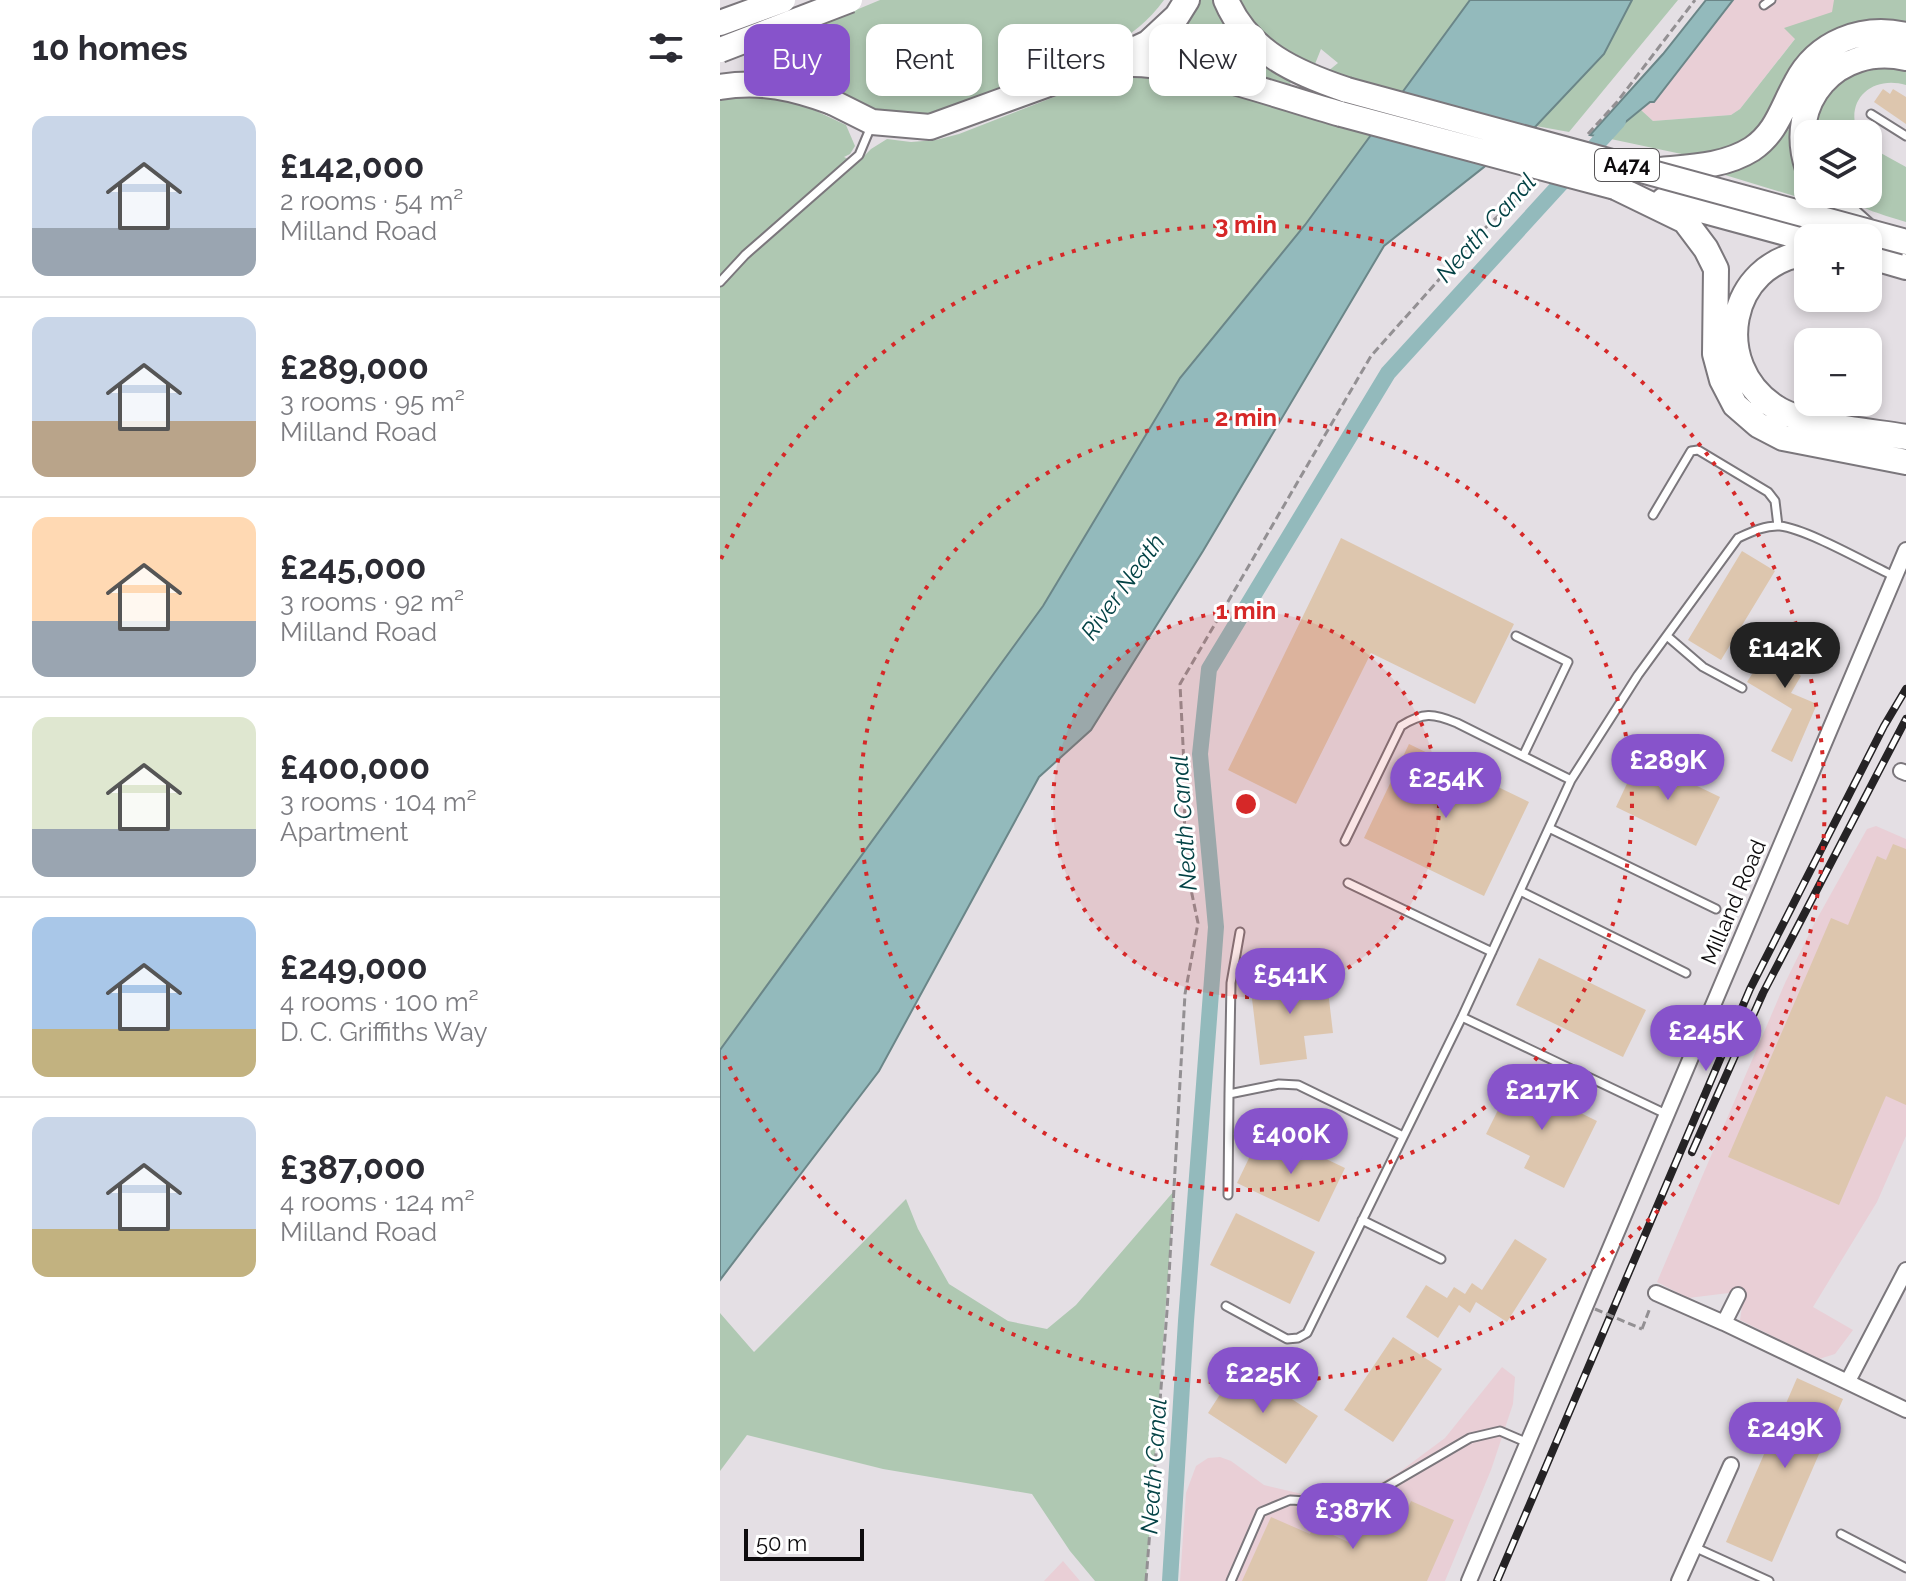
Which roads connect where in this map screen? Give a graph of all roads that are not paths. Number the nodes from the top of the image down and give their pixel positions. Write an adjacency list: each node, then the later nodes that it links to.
1 (761, 0): 13 (main road)
2 (783, 0): 6 (main road, bridge)
3 (850, 0): 7 (main road, bridge)
4 (1187, 0): 8 (main road)
5 (1226, 0): 18 (main road, A474, bridge)
6 (720, 23)
7 (720, 50)
8 (1133, 50)
9 (1906, 50): 15 (main road); 18 (main road)
10 (1133, 63): 19 (main road, A474, bridge)
11 (720, 87): 13 (main road)
12 (1016, 96): 16 (main road)
13 (832, 102): 16 (main road)
14 (1871, 114): 17 (lane)
15 (1804, 120)
16 (872, 122): 29 (lane)
17 (1906, 136)
18 (1650, 171): 21 (main road, A474, bridge)
19 (1615, 187): 24 (main road, A474); 31 (main road)
20 (1841, 208): 22 (main road)
21 (1848, 224)
22 (1859, 224)
23 (1882, 234): 25 (main road, A474, bridge)
24 (1794, 235)
25 (1906, 242)
26 (1794, 255): 30 (main road)
27 (1882, 260): 28 (main road)
28 (1906, 267)
29 (720, 282)
30 (1906, 437)
31 (1906, 462)
32 (1653, 515): 33 (lane)
33 (1778, 526): 35 (lane); 37 (lane)
34 (1906, 550): 35 (street, Milland Road)
35 (1894, 576): 51 (street, Milland Road)
36 (1516, 636): 39 (lane)
37 (1667, 636): 38 (lane); 40 (lane)
38 (1742, 688)
39 (1523, 756): 40 (lane); 42 (lane)
40 (1571, 780): 41 (lane)
41 (1549, 828): 44 (lane); 45 (lane)
42 (1345, 841)
43 (1348, 883): 47 (lane)
44 (1520, 891): 47 (lane); 48 (lane)
45 (1716, 909)
46 (1240, 932): 50 (lane)
47 (1492, 952): 49 (lane)
48 (1686, 973)
49 (1462, 1017): 51 (lane); 52 (lane)
50 (1229, 1094): 52 (lane); 53 (lane)
51 (1668, 1115): 63 (street, Milland Road)
52 (1403, 1136): 54 (lane)
53 (1228, 1195)
54 (1362, 1220): 55 (lane); 59 (lane)
55 (1441, 1259)
56 (1906, 1270): 61 (street)
57 (1656, 1293): 60 (street)
58 (1738, 1295): 60 (street)
59 (1226, 1306)
60 (1724, 1323): 61 (street)
61 (1848, 1381): 62 (street)
62 (1906, 1410)
63 (1528, 1443): 68 (lane); 69 (street, Milland Road)
64 (1731, 1465): 66 (street)
65 (1841, 1534): 67 (lane)
66 (1694, 1547): 70 (street); 71 (lane)
67 (1906, 1568)
68 (1231, 1581)
69 (1469, 1581)
70 (1679, 1581)
71 (1769, 1581)

